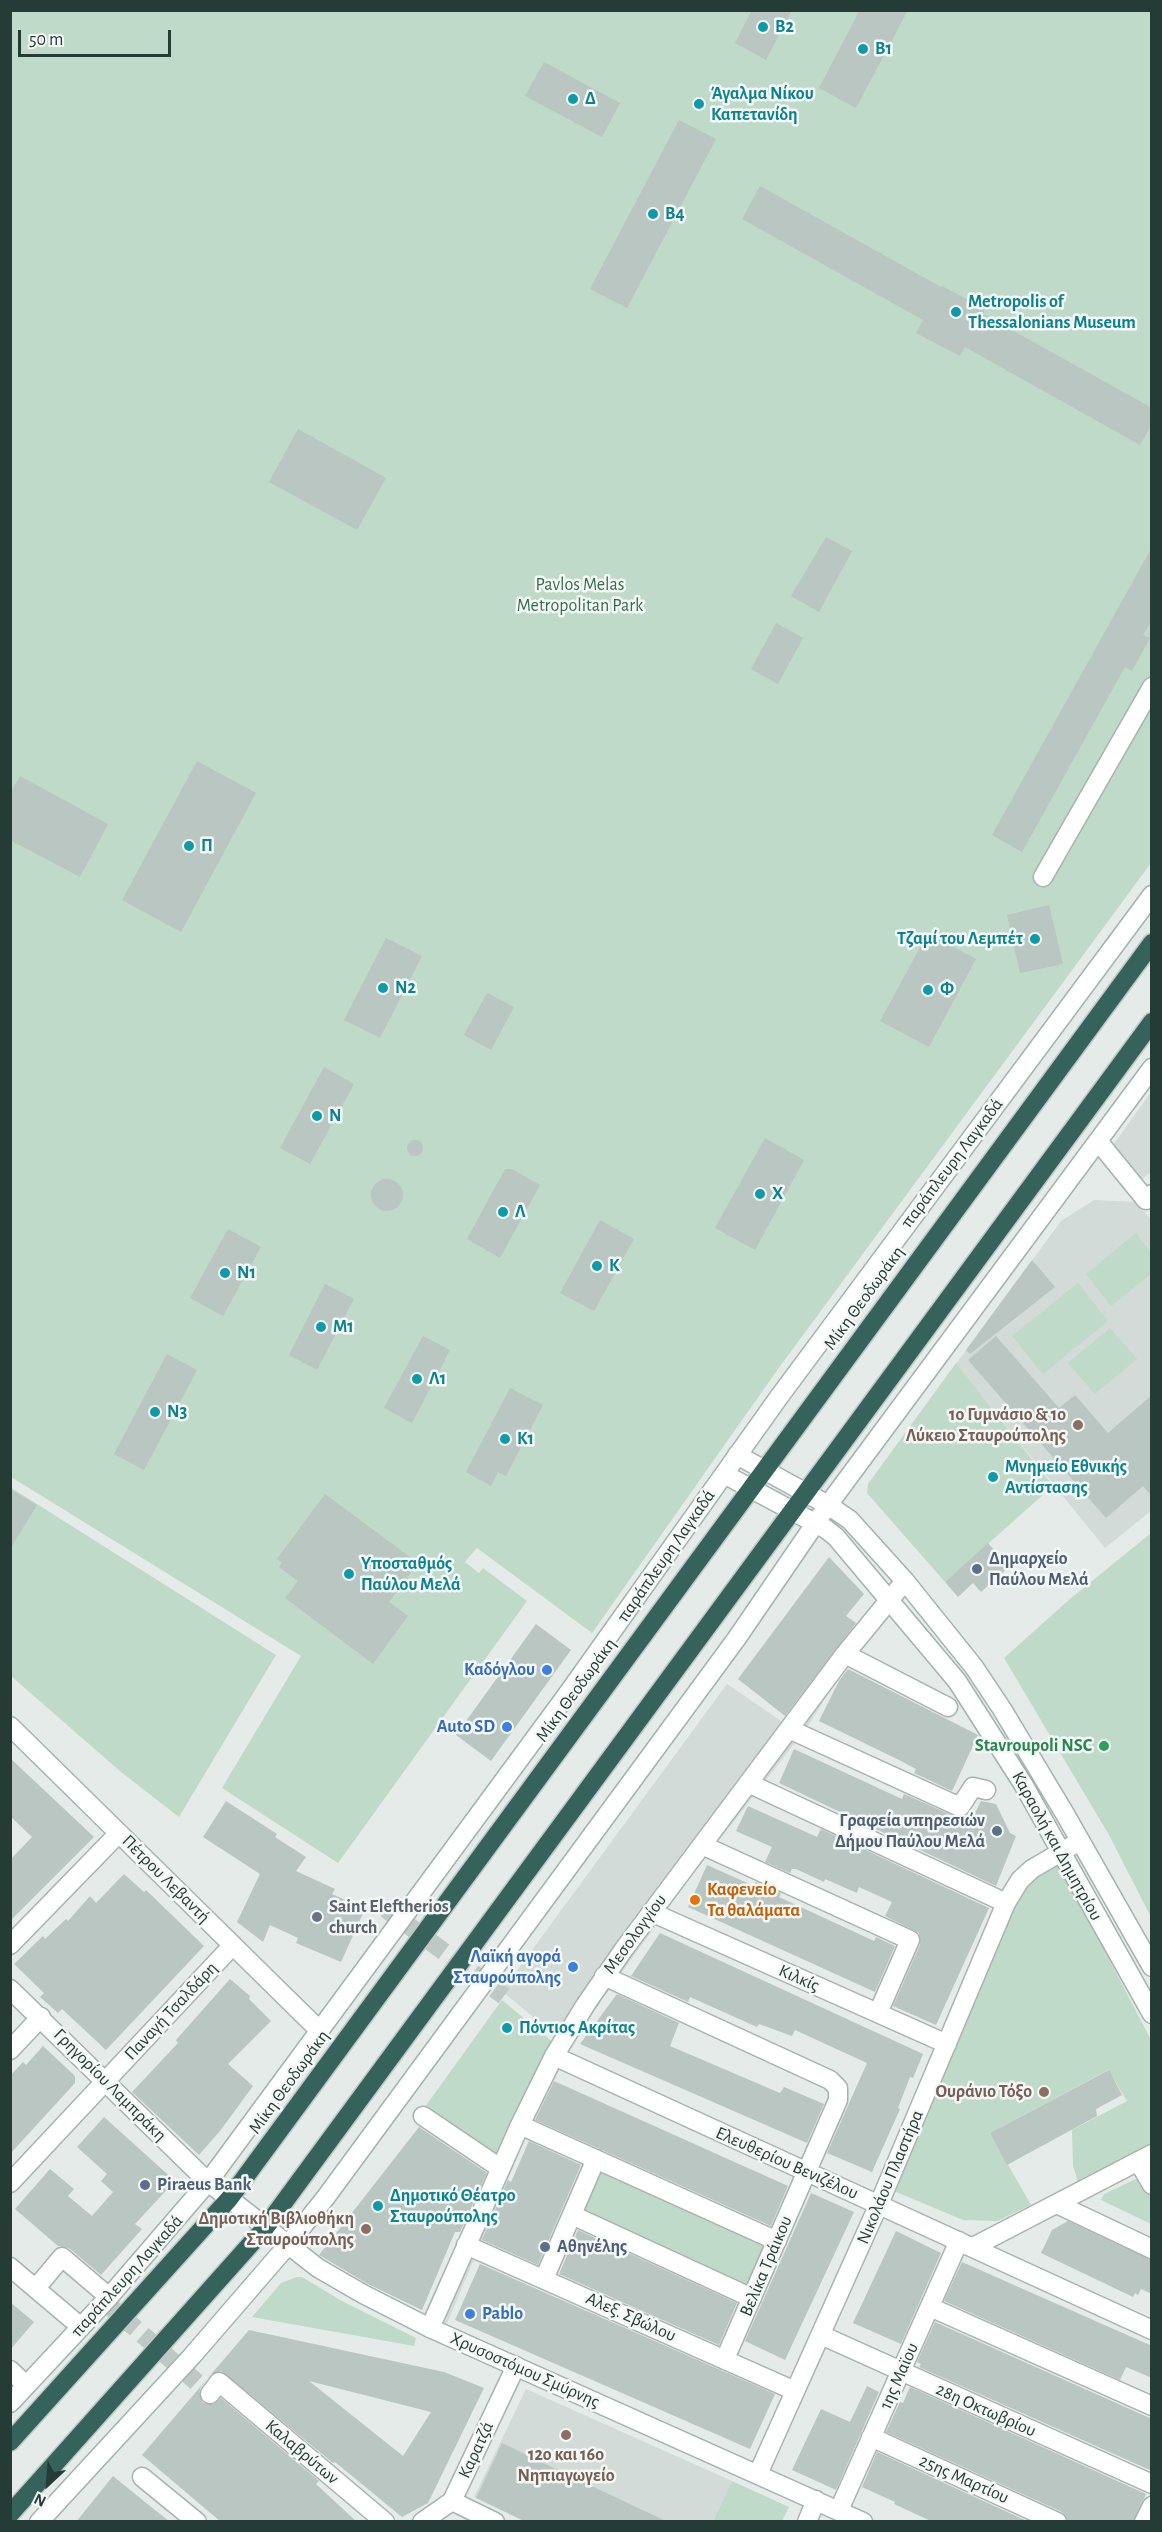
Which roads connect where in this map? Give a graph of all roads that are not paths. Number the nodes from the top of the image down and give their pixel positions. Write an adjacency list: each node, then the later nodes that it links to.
1 (1152, 687): 2 (street)
2 (1043, 877)
3 (1151, 898): 9 (street, παράπλευρη Λαγκαδά)
4 (1152, 943): 10 (highway, Μίκη Θεοδωράκη)
5 (1152, 1022): 13 (highway)
6 (1152, 1068): 7 (street)
7 (1098, 1141): 8 (street); 14 (street)
8 (1150, 1200)
9 (737, 1455): 10 (street, Καραολή και Δημητρίου); 11 (street, παράπλευρη Λαγκαδά)
10 (764, 1469): 12 (highway, Μίκη Θεοδωράκη); 13 (street, Καραολή και Δημητρίου)
11 (724, 1474): 12 (street, Καραολή και Δημητρίου); 41 (street, παράπλευρη Λαγκαδά)
12 (750, 1488): 15 (street, Καραολή και Δημητρίου); 55 (highway, Μίκη Θεοδωράκη)
13 (806, 1492): 14 (street, Καραολή και Δημητρίου); 15 (highway)
14 (828, 1505): 16 (street); 17 (street, Καραολή και Δημητρίου)
15 (792, 1511): 16 (street, Καραολή και Δημητρίου); 59 (highway)
16 (815, 1524): 18 (street, Καραολή και Δημητρίου); 63 (street)
17 (905, 1581): 18 (street, Μεσολογγίου); 20 (street, Καραολή και Δημητρίου)
18 (890, 1598): 19 (street, Μεσολογγίου); 21 (street, Καραολή και Δημητρίου)
19 (845, 1654): 22 (street); 24 (street, Μεσολογγίου)
20 (974, 1667): 21 (street); 28 (street, Καραολή και Δημητρίου)
21 (957, 1681): 30 (street, Καραολή και Δημητρίου)
22 (948, 1707)
23 (11, 1727): 27 (street, Πέτρου Λεβαντή)
24 (789, 1729): 25 (street, Μεσολογγίου); 26 (street)
25 (748, 1783): 29 (street, Μεσολογγίου); 31 (street)
26 (986, 1790)
27 (119, 1833): 33 (street); 34 (street, Πέτρου Λεβαντή)
28 (1080, 1841): 30 (street, Νικολάου Πλαστήρα); 35 (street, Καραολή και Δημητρίου)
29 (702, 1845): 32 (street, Μεσολογγίου); 38 (street)
30 (1062, 1851): 31 (street, Νικολάου Πλαστήρα); 39 (street, Καραολή και Δημητρίου)
31 (1006, 1903): 42 (street, Νικολάου Πλαστήρα)
32 (651, 1912): 36 (street, Μεσολογγίου); 38 (street, Κιλκίς)
33 (10, 1945)
34 (233, 1945): 41 (street, Πέτρου Λεβαντή); 45 (street, Παναγή Τσαλδάρη)
35 (1152, 1967)
36 (604, 1976): 44 (street, Μεσολογγίου); 51 (street, Βελίκα Τράικου)
37 (10, 1989): 40 (street, Γρηγορίου Λαμπράκη)
38 (878, 2013): 42 (street, Κιλκίς)
39 (1152, 2014)
40 (41, 2017): 43 (street); 45 (street, Γρηγορίου Λαμπράκη)
41 (320, 2031): 52 (street, παράπλευρη Λαγκαδά)
42 (947, 2044): 56 (street, Νικολάου Πλαστήρα)
43 (10, 2050)
44 (554, 2056): 47 (street, Μεσολογγίου); 51 (street, Ελευθερίου Βενιζέλου)
45 (105, 2081): 52 (street, Γρηγορίου Λαμπράκη); 53 (street, Παναγή Τσαλδάρη)
46 (423, 2116): 50 (street)
47 (520, 2125): 49 (street); 50 (street, Μεσολογγίου)
48 (1145, 2158): 54 (street); 57 (street)
49 (596, 2159): 58 (street); 60 (street)
50 (500, 2168): 62 (street, Μεσολογγίου)
51 (807, 2172): 56 (street, Ελευθερίου Βενιζέλου); 60 (street, Βελίκα Τράικου)
52 (208, 2182): 55 (street, Χρυσοστόμου Σμύρνης); 68 (street, παράπλευρη Λαγκαδά)
53 (10, 2183)
54 (1152, 2185)
55 (229, 2199): 59 (street, Χρυσοστόμου Σμύρνης); 85 (highway, Μίκη Θεοδωράκη)
56 (879, 2204): 61 (street, Ελευθερίου Βενιζέλου); 74 (street, Νικολάου Πλαστήρα)
57 (1057, 2204): 61 (street); 64 (street)
58 (572, 2216): 66 (street); 69 (street)
59 (265, 2228): 63 (street, Χρυσοστόμου Σμύρνης); 93 (highway)
60 (777, 2241): 69 (street, Βελίκα Τράικου)
61 (966, 2244): 70 (street, 1ης Μαϊου); 73 (street, Ελευθερίου Βενιζέλου)
62 (466, 2245): 66 (street, Αλεξ. Σβώλου); 72 (street, Μεσολογγίου)
63 (287, 2246): 72 (street, Χρυσοστόμου Σμύρνης); 94 (street)
64 (1152, 2248)
65 (10, 2267): 67 (street)
66 (544, 2278): 75 (street, Αλεξ. Σβώλου)
67 (36, 2288): 68 (street); 71 (street)
68 (109, 2297): 71 (street, παράπλευρη Λαγκαδά)
69 (752, 2298): 75 (street, Βελίκα Τράικου)
70 (930, 2307): 78 (street, 1ης Μαϊου); 83 (street)
71 (81, 2327): 79 (street, παράπλευρη Λαγκαδά)
72 (430, 2328): 76 (street, Χρυσοστόμου Σμύρνης)
73 (1152, 2330)
74 (821, 2335): 78 (street, 28η Οκτωβρίου); 81 (street, Νικολάου Πλαστήρα)
75 (725, 2359): 81 (street, Αλεξ. Σβώλου)
76 (516, 2366): 86 (street, Χρυσοστόμου Σμύρνης); 90 (street, Καρατζά)
77 (10, 2370): 79 (street)
78 (901, 2371): 84 (street, 1ης Μαϊου); 88 (street, 28η Οκτωβρίου)
79 (27, 2385): 82 (street, παράπλευρη Λαγκαδά)
80 (214, 2388): 96 (street, Καλαβρύτων)
81 (795, 2391): 86 (street, Νικολάου Πλαστήρα)
82 (10, 2403)
83 (1152, 2406)
84 (871, 2437): 92 (street, 1ης Μαϊου); 101 (street, 25ης Μαρτίου)
85 (10, 2442)
86 (758, 2474): 89 (street, Χρυσοστόμου Σμύρνης)
87 (142, 2477): 95 (street)
88 (1152, 2484)
89 (816, 2500): 92 (street, Χρυσοστόμου Σμύρνης); 99 (street)
90 (452, 2501): 97 (street, Καρατζά); 98 (street)
91 (1152, 2506): 102 (street)
92 (839, 2510): 100 (street, Χρυσοστόμου Σμύρνης)
93 (10, 2514)
94 (39, 2522)
95 (197, 2522)
96 (385, 2522)
97 (422, 2522)
98 (495, 2522)
99 (807, 2522)
100 (863, 2522)
101 (1057, 2522)
102 (1144, 2522)

